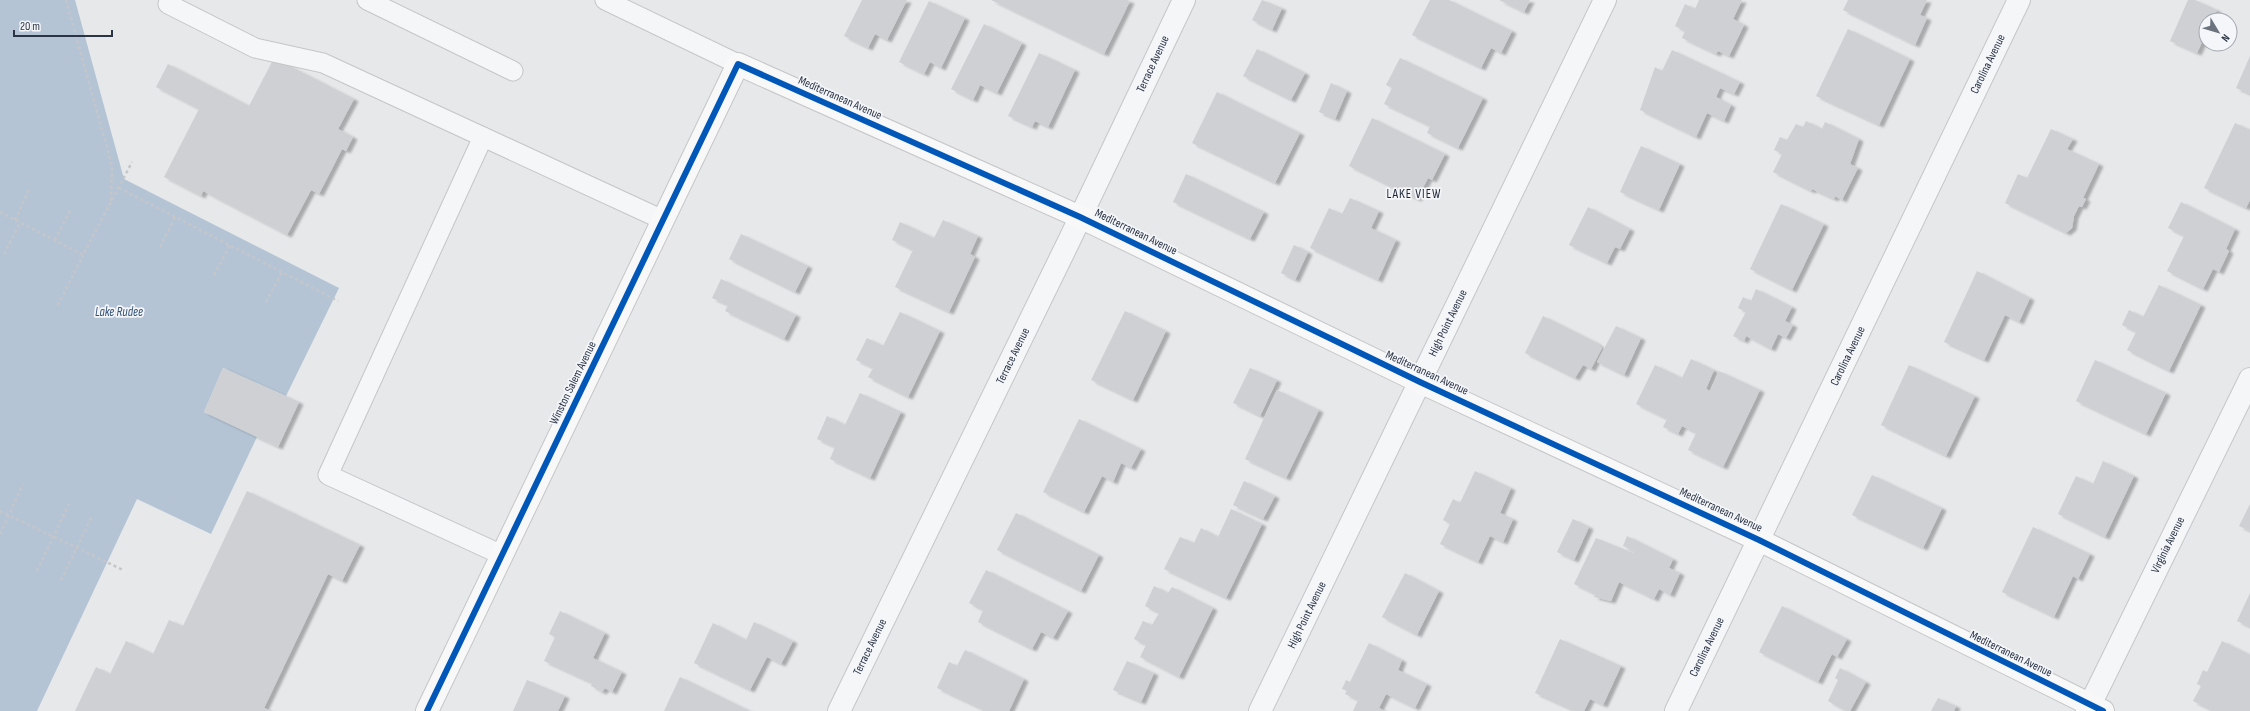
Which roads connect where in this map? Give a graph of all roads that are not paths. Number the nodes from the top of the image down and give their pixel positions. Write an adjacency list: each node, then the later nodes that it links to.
1 (369, 0): 8 (lane)
2 (605, 0): 7 (lane)
3 (1184, 0): 10 (street, Terrace Avenue)
4 (1605, 0): 13 (street, High Point Avenue)
5 (2019, 0): 14 (street, Carolina Avenue)
6 (168, 4): 9 (lane)
7 (738, 64): 10 (street, Mediterranean Avenue); 11 (street, Winston Salem Avenue)
8 (513, 70)
9 (483, 137): 11 (lane); 15 (lane)
10 (1080, 217): 13 (street, Mediterranean Avenue); 18 (street, Terrace Avenue)
11 (663, 220): 15 (street, Winston Salem Avenue)
12 (2250, 380): 16 (street, Virginia Avenue)
13 (1420, 382): 14 (street, Mediterranean Avenue); 19 (street, High Point Avenue)
14 (1759, 540): 16 (street, Mediterranean Avenue); 20 (street, Carolina Avenue)
15 (502, 555): 17 (street, Winston Salem Avenue)
16 (2093, 709)
17 (427, 711)
18 (839, 711)
19 (1260, 711)
20 (1676, 711)

